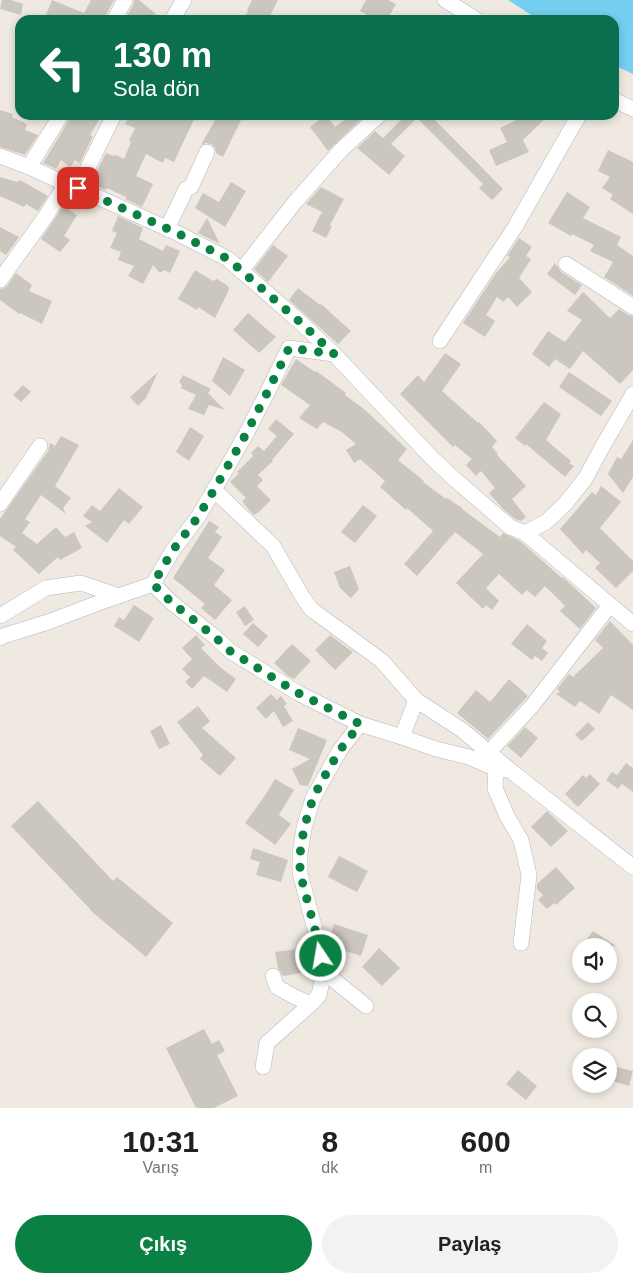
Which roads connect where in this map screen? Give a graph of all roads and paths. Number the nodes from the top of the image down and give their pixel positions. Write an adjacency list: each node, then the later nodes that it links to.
1 (125, 0): 4 (street)
2 (184, 0): 5 (street)
3 (445, 0): 6 (street)
4 (117, 15)
5 (175, 15)
6 (469, 15)
7 (619, 102): 8 (street)
8 (633, 109)
9 (58, 120): 15 (street)
10 (111, 120): 16 (street)
11 (374, 120): 19 (street)
12 (576, 120): 22 (street)
13 (207, 152): 17 (street)
14 (0, 156): 15 (street)
15 (29, 167): 16 (street)
16 (72, 186): 17 (street); 20 (street)
17 (167, 228): 19 (street)
18 (566, 264): 21 (street)
19 (241, 271): 23 (street)
20 (0, 280)
21 (633, 307)
22 (440, 341)
23 (334, 354): 26 (street); 28 (street)
24 (633, 394): 28 (street)
25 (40, 446): 27 (street)
26 (214, 490): 29 (street); 35 (street)
27 (0, 504)
28 (525, 533): 31 (street)
29 (153, 584): 30 (street); 36 (street)
30 (118, 596): 32 (street); 34 (street)
31 (610, 605): 33 (street); 38 (street)
32 (0, 616)
33 (633, 624)
34 (0, 638)
35 (416, 700): 37 (street); 38 (street)
36 (360, 724): 37 (street); 43 (street)
37 (402, 737): 39 (street)
38 (489, 752): 39 (street); 40 (street)
39 (469, 757): 40 (street)
40 (504, 770): 41 (street); 42 (street)
41 (633, 867)
42 (521, 943)
43 (324, 972): 45 (street); 46 (street)
44 (273, 976): 45 (street)
45 (311, 1004): 47 (street)
46 (366, 1006)
47 (263, 1067)

